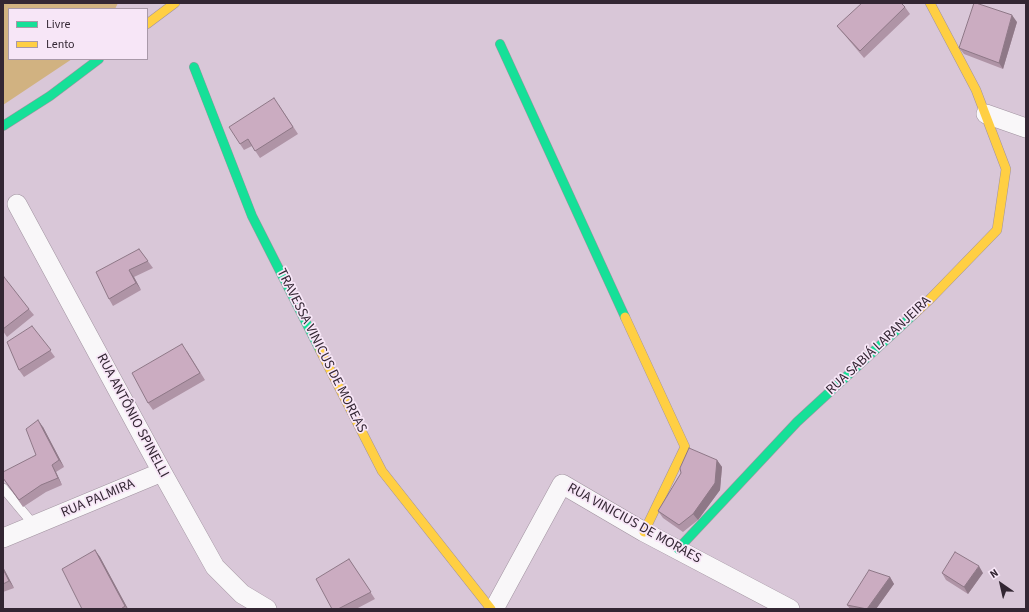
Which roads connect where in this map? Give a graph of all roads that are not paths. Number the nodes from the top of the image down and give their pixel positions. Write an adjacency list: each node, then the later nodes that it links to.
1 (174, 3): 3 (street)
2 (930, 3): 7 (street, RUA SABIÁ LARANJEIRA)
3 (148, 23)
4 (500, 44): 14 (street)
5 (98, 60): 8 (street)
6 (194, 67): 18 (street, TRAVESSA VINICUS DE MOREAS)
7 (986, 114): 9 (street); 16 (street, RUA SABIÁ LARANJEIRA)
8 (3, 126)
9 (1026, 128)
10 (17, 204): 11 (street, RUA ANTÔNIO SPINELLI)
11 (162, 472): 13 (street, RUA PALMIRA); 17 (street, RUA ANTÔNIO SPINELLI)
12 (3, 488): 13 (lane)
13 (34, 525): 15 (street, RUA PALMIRA)
14 (644, 532): 16 (street, RUA VINICIUS DE MORAES); 18 (street, RUA VINICIUS DE MORAES)
15 (3, 538)
16 (678, 549): 19 (street, RUA VINICIUS DE MORAES)
17 (267, 609)
18 (493, 609)
19 (790, 609)

